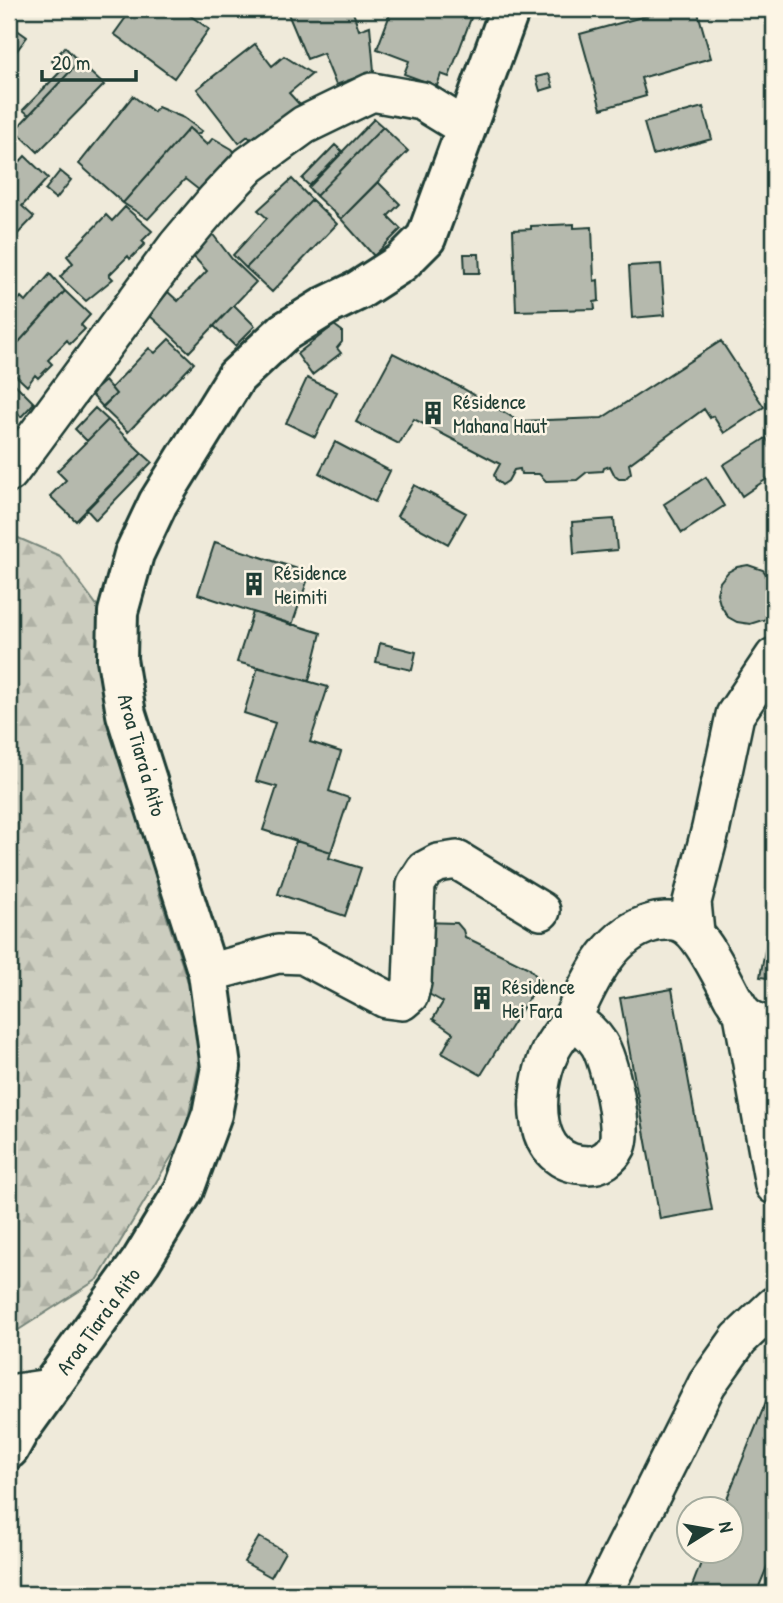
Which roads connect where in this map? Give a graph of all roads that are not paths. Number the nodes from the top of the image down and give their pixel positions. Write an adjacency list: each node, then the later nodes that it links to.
1 (510, 9): 2 (main road, Aroa Tiara'a Aito)
2 (466, 128): 3 (street); 7 (main road, Aroa Tiara'a Aito)
3 (9, 473)
4 (774, 657): 6 (street)
5 (541, 911): 7 (street)
6 (695, 933): 8 (street); 9 (street)
7 (208, 973): 12 (main road, Aroa Tiara'a Aito)
8 (572, 1018)
9 (758, 1020): 10 (street)
10 (774, 1185)
11 (774, 1306): 15 (street)
12 (50, 1388): 13 (street); 14 (main road, Aroa Tiara'a Aito)
13 (9, 1394)
14 (9, 1449)
15 (601, 1594)

